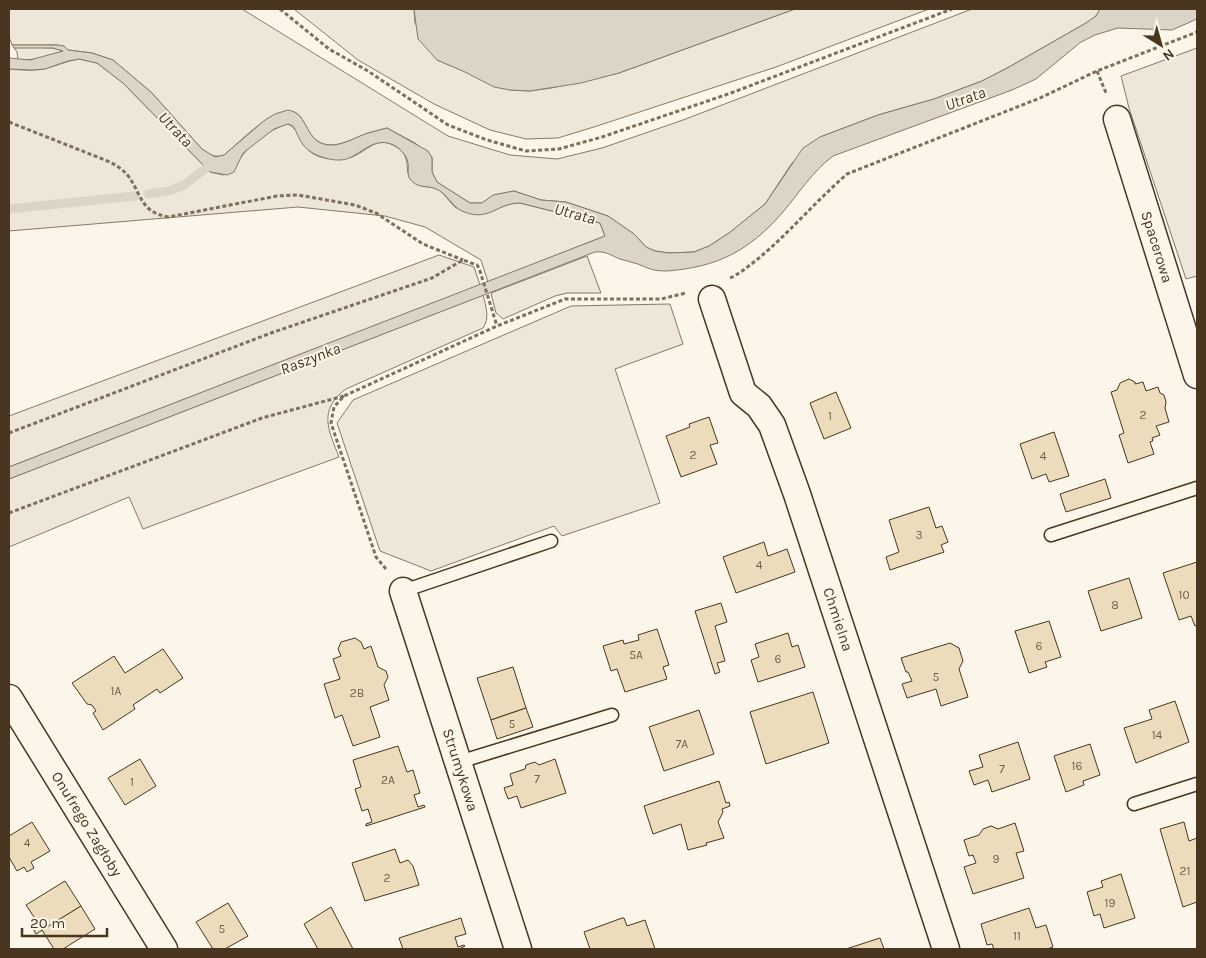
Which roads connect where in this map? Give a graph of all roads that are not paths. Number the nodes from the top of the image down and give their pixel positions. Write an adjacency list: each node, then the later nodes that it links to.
1 (1117, 119): 3 (street, Spacerowa)
2 (712, 299): 15 (street, Chmielna)
3 (1197, 375)
4 (1197, 488): 5 (lane)
5 (1051, 535)
6 (551, 541): 7 (lane)
7 (403, 591): 10 (street, Strumykowa)
8 (9, 698): 13 (street, Onufrego Zagłoby)
9 (612, 715): 10 (lane)
10 (459, 762): 14 (street, Strumykowa)
11 (1197, 784): 12 (lane)
12 (1134, 804)
13 (164, 949)
14 (518, 949)
15 (946, 949)

